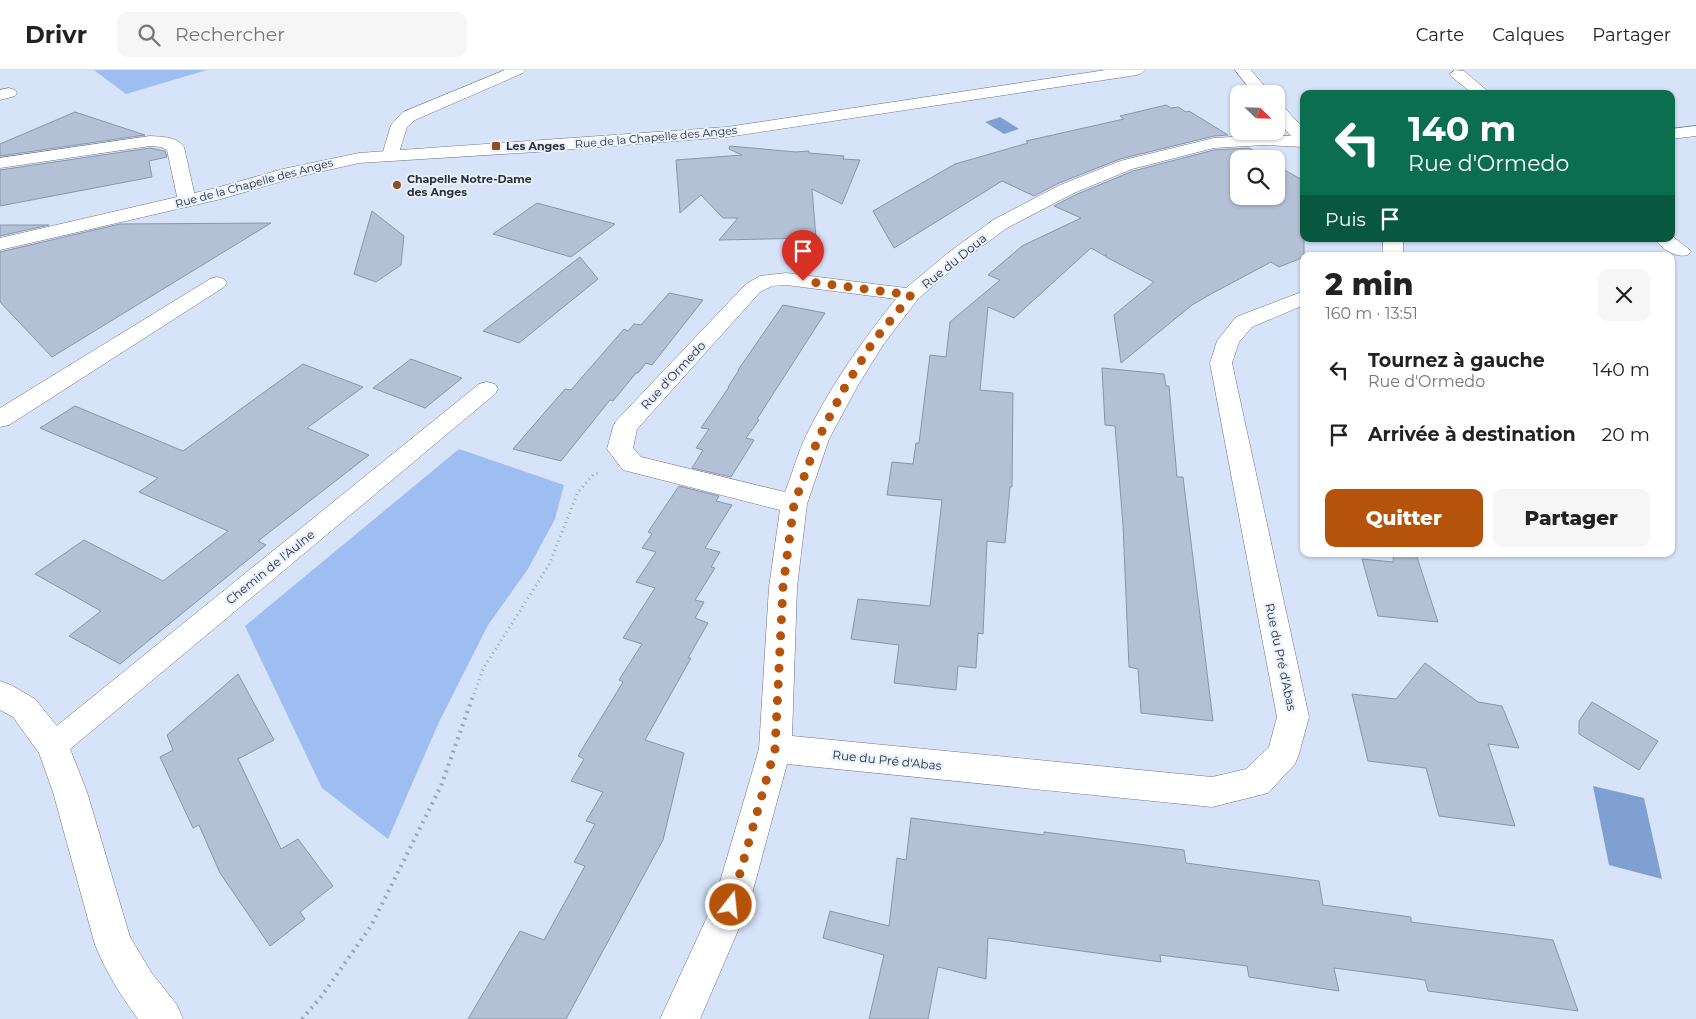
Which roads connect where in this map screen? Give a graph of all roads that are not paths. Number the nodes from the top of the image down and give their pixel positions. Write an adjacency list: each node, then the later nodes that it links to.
1 (518, 70): 12 (street)
2 (1137, 70): 12 (street, Rue de la Chapelle des Anges)
3 (1243, 70): 5 (street)
4 (1458, 74): 6 (street)
5 (1256, 85)
6 (1478, 90)
7 (1285, 119): 10 (street)
8 (1696, 131): 9 (street)
9 (1675, 134)
10 (1300, 136)
11 (1300, 141): 19 (street, Rue du Doua)
12 (391, 155): 14 (street, Rue de la Chapelle des Anges)
13 (0, 163): 14 (street)
14 (187, 201): 16 (street, Rue de la Chapelle des Anges)
15 (1669, 242): 17 (street)
16 (0, 244)
17 (1681, 251)
18 (217, 283): 22 (street)
19 (911, 295): 23 (street, Rue du Doua); 23 (street, Rue d'Ormedo)
20 (1300, 299): 26 (street, Rue du Pré d'Abas)
21 (487, 389): 25 (lane, Chemin de l'Aulne)
22 (0, 419)
23 (794, 504): 26 (street, Rue du Doua)
24 (0, 694): 25 (street)
25 (53, 746): 27 (street)
26 (775, 749): 28 (street, Rue du Doua)
27 (163, 1019)
28 (680, 1019)

